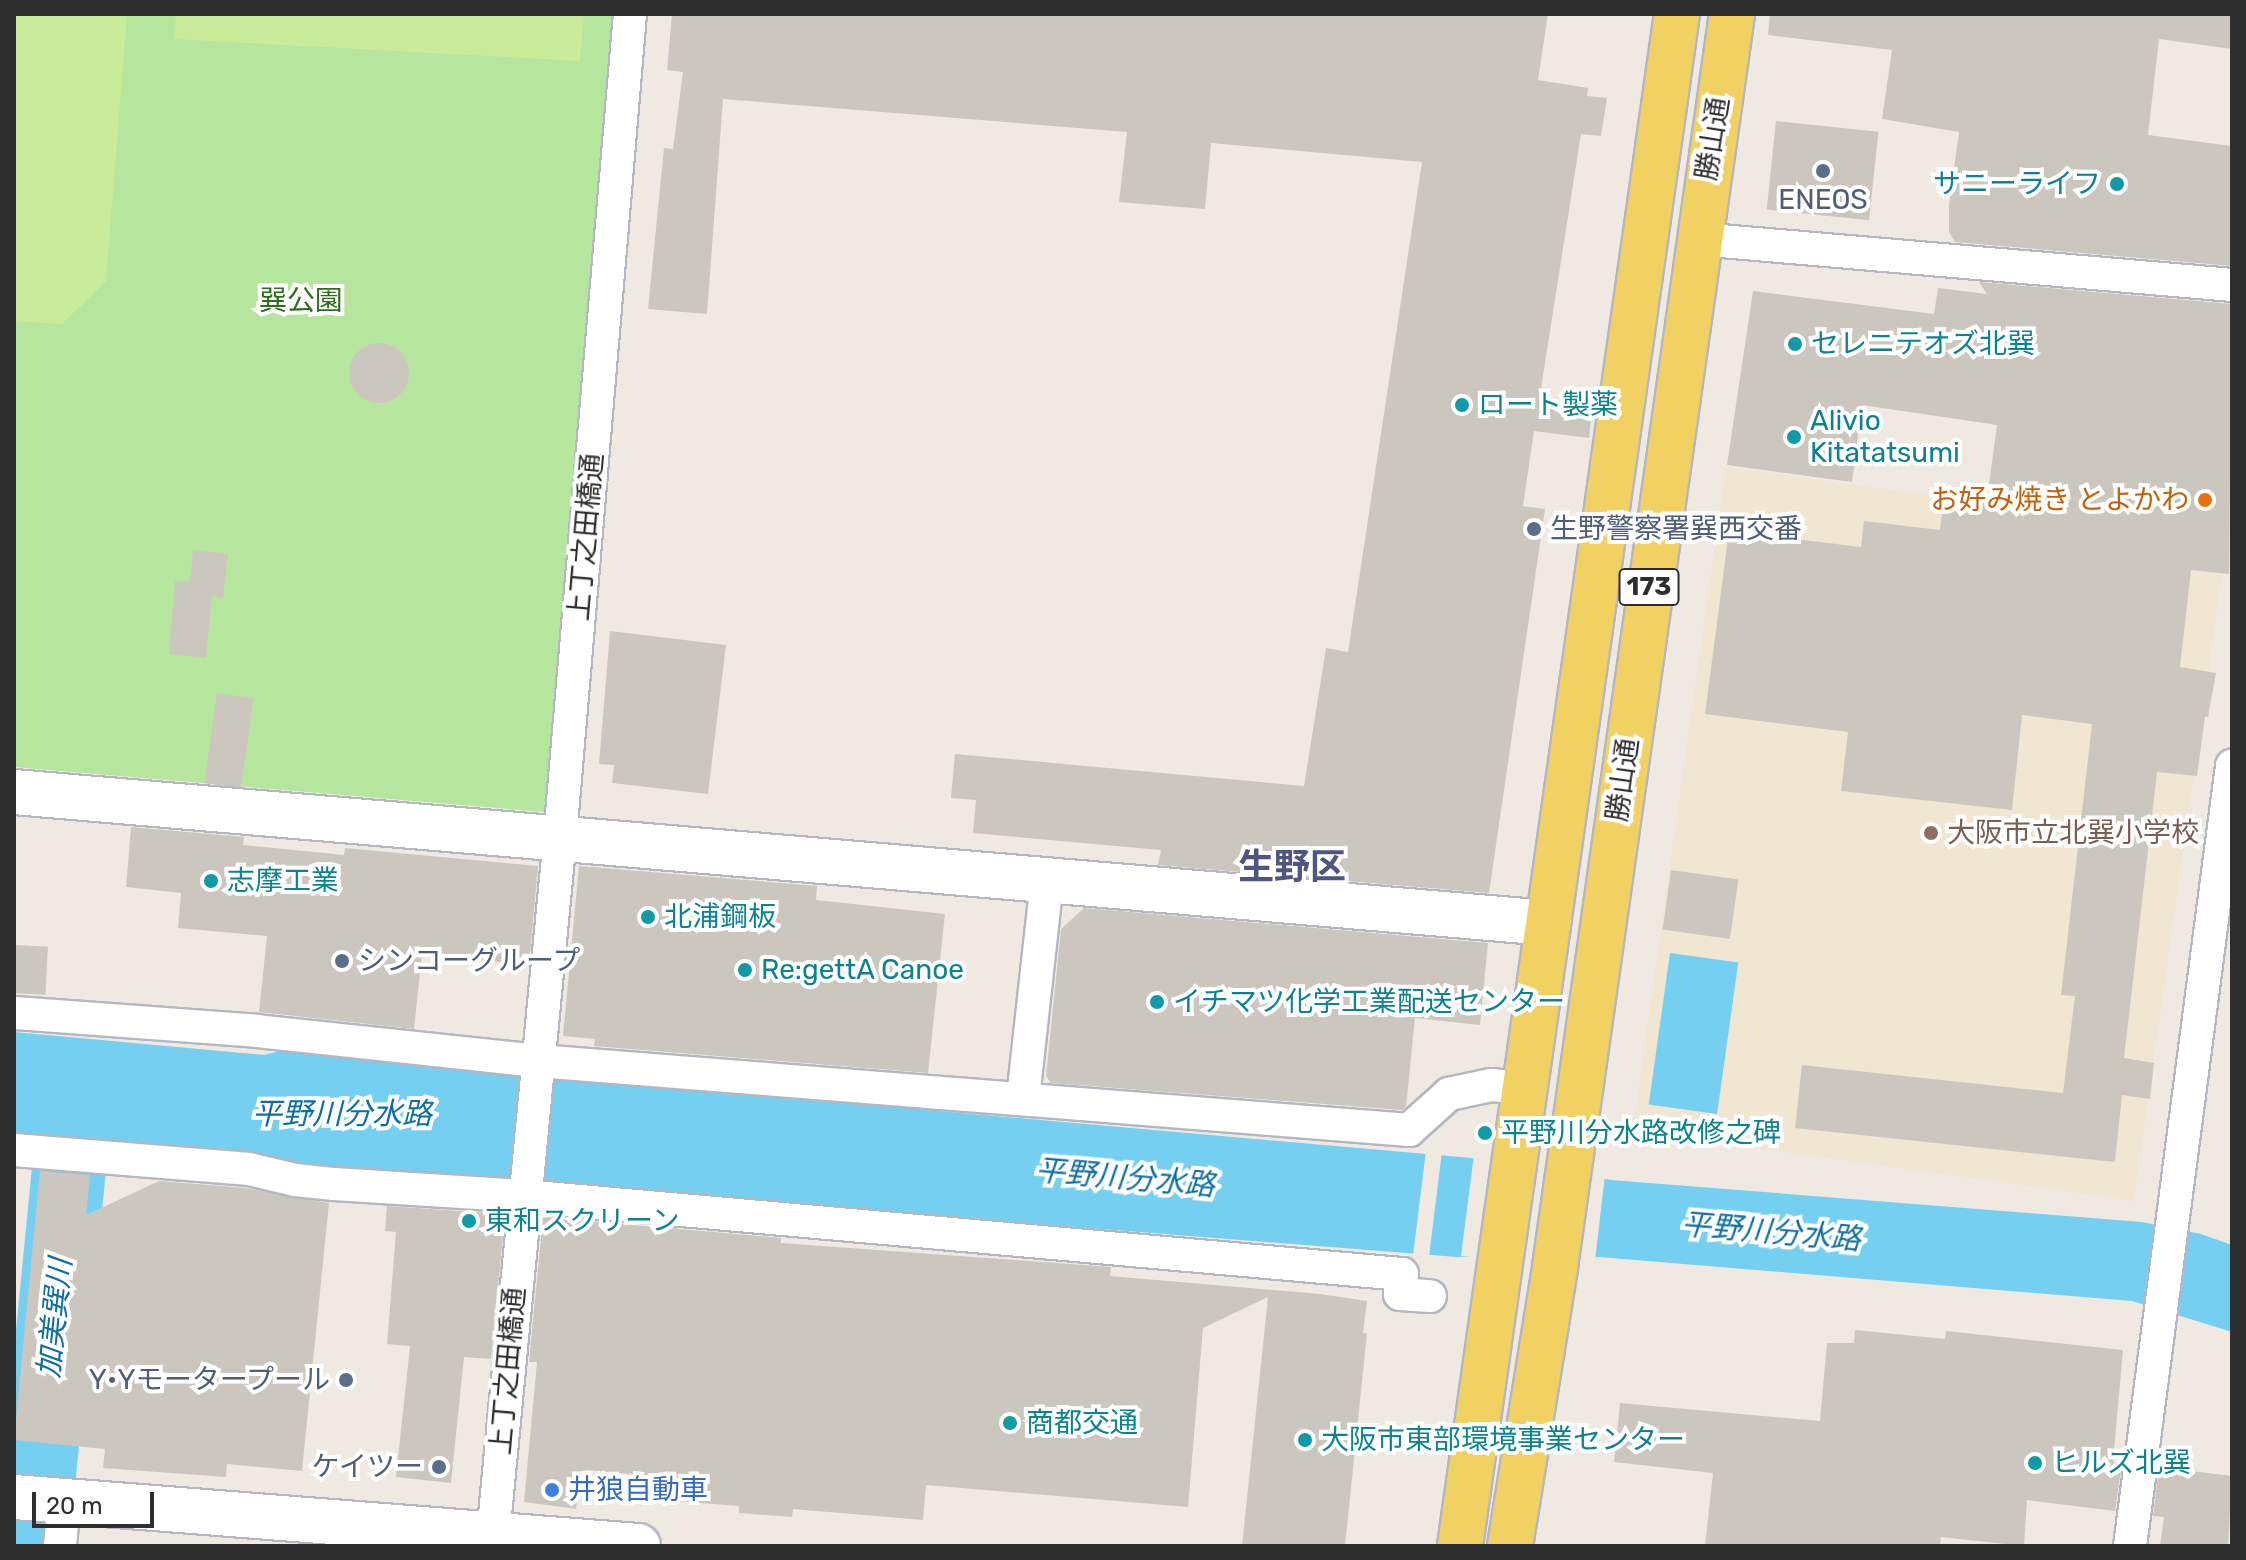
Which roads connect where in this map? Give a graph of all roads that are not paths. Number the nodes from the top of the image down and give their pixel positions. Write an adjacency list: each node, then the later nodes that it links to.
1 (630, 14): 8 (street, 上丁之田橋通)
2 (1677, 14): 10 (main road, 勝山通 / 173)
3 (1732, 14): 4 (main road, 勝山通 / 173)
4 (1698, 239): 5 (street); 24 (main road, 勝山通 / 173)
5 (2232, 285)
6 (2232, 766): 11 (street)
7 (14, 792): 8 (street)
8 (560, 837): 9 (street); 13 (street, 上丁之田橋通)
9 (1047, 881): 10 (street); 15 (street)
10 (1548, 923): 14 (main road, 勝山通 / 173)
11 (2219, 966): 25 (street)
12 (14, 1013): 13 (street)
13 (537, 1062): 15 (street); 17 (street, 上丁之田橋通)
14 (1527, 1088): 15 (street); 23 (main road, 勝山通 / 173)
15 (1023, 1098)
16 (14, 1150): 17 (street)
17 (524, 1192): 18 (street); 20 (street, 上丁之田橋通)
18 (1430, 1296)
19 (36, 1499): 20 (street); 21 (street)
20 (493, 1540): 22 (street)
21 (60, 1546)
22 (638, 1546)
23 (1460, 1546)
24 (1510, 1546)
25 (2130, 1546)

